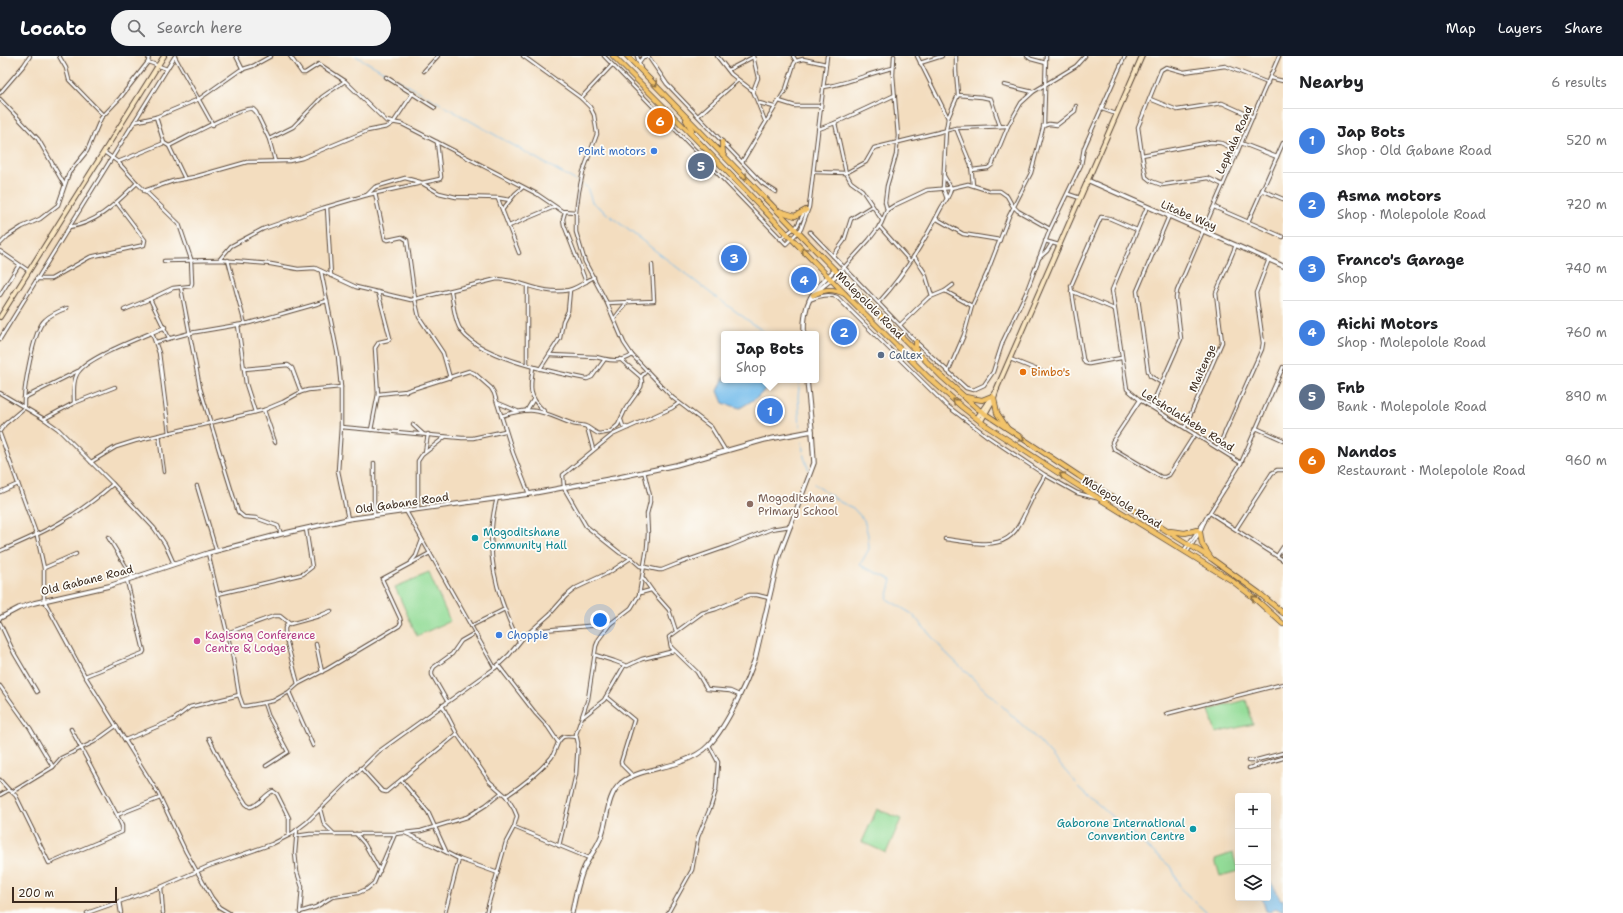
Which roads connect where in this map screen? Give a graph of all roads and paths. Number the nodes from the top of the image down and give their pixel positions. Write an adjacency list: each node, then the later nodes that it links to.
1 (30, 56): 54 (street)
2 (59, 56): 72 (street)
3 (149, 56): 31 (street)
4 (164, 56): 36 (main road)
5 (175, 56): 39 (street); 61 (street)
6 (236, 56): 40 (street)
7 (271, 56): 40 (street)
8 (290, 56): 46 (street)
9 (438, 56): 43 (street)
10 (522, 56): 59 (street)
11 (604, 56): 37 (street)
12 (613, 56): 88 (main road, Molepolole Road)
13 (627, 56): 41 (main road, Molepolole Road)
14 (637, 56): 32 (street)
15 (649, 56): 32 (street); 73 (street)
16 (717, 56): 42 (street)
17 (793, 56): 30 (street)
18 (827, 56): 35 (street)
19 (894, 56): 38 (street)
20 (917, 56): 33 (street)
21 (942, 56): 33 (street)
22 (956, 56): 58 (street)
23 (1027, 56): 34 (street)
24 (1046, 56): 34 (street)
25 (1086, 56): 51 (street)
26 (1125, 56): 69 (street)
27 (1142, 56): 71 (main road)
28 (1279, 56): 45 (street, Lephala Road)
29 (753, 57): 42 (street); 53 (street)
30 (796, 61): 35 (street); 63 (street)
31 (148, 62): 36 (street); 72 (street)
32 (640, 62): 41 (street)
33 (920, 63): 76 (street)
34 (1046, 63): 51 (street)
35 (826, 64): 52 (street)
36 (158, 65): 39 (street); 98 (main road)
37 (612, 65): 59 (street); 90 (street)
38 (893, 68): 52 (street); 57 (street)
39 (167, 69): 78 (street)
40 (243, 70): 61 (street)
41 (641, 70): 70 (main road, Molepolole Road, one-way to 70)
42 (728, 70): 47 (street)
43 (424, 71)
44 (386, 77): 56 (street)
45 (1270, 78): 48 (street); 49 (street, Lephala Road)
46 (344, 80): 79 (street); 89 (street)
47 (738, 80): 53 (street); 73 (street)
48 (1283, 82)
49 (1268, 83): 62 (street); 75 (street, Lephala Road)
50 (1004, 85): 55 (street)
51 (1046, 85): 55 (street); 84 (street)
52 (823, 87): 65 (street)
53 (753, 91): 64 (street)
54 (0, 92)
55 (1033, 92): 83 (street)
56 (413, 94): 68 (street); 79 (street)
57 (895, 95): 80 (street); 94 (street)
58 (958, 95): 76 (street); 82 (street)
59 (581, 98): 145 (street)
60 (0, 99): 115 (street)
61 (199, 99): 74 (street); 81 (street)
62 (1150, 99): 75 (street); 101 (street)
63 (779, 101): 65 (street); 67 (street)
64 (758, 103): 67 (street); 77 (street)
65 (821, 106): 86 (street)
66 (1076, 106): 84 (street)
67 (774, 107): 77 (street)
68 (435, 108)
69 (1102, 109): 71 (street); 125 (street)
70 (683, 113): 88 (main road); 100 (main road, Molepolole Road)
71 (1116, 114): 112 (main road)
72 (103, 115): 115 (street)
73 (698, 116): 92 (street)
74 (156, 117): 78 (street); 93 (street)
75 (1253, 117): 95 (street, Lephala Road)
76 (948, 118): 87 (street)
77 (765, 121): 106 (street)
78 (134, 122): 103 (street)
79 (393, 123): 91 (street); 104 (street)
80 (835, 123): 86 (street); 109 (street)
81 (213, 125): 89 (street); 97 (street)
82 (1000, 126): 83 (street); 85 (street)
83 (1008, 126): 107 (street)
84 (1043, 126): 137 (street)
85 (956, 128): 87 (street); 107 (street)
86 (819, 129): 108 (street)
87 (946, 130): 94 (street); 110 (street)
88 (690, 133): 90 (street); 159 (main road, Molepolole Road)
89 (269, 139): 104 (street)
90 (685, 139): 162 (street)
91 (437, 142): 113 (street); 118 (street)
92 (722, 142): 100 (main road); 106 (street)
93 (164, 143): 97 (street); 105 (street)
94 (897, 143): 109 (street); 143 (street)
95 (1241, 143): 99 (street, Lephala Road); 102 (street)
96 (1283, 143): 102 (street)
97 (169, 146): 111 (street)
98 (104, 151): 103 (street); 187 (main road)
99 (1238, 151): 101 (street); 117 (street, Lephala Road)
100 (723, 155): 141 (main road, Molepolole Road, one-way to 141)
101 (1142, 155): 117 (street)
102 (1277, 157): 122 (street)
103 (111, 158): 105 (street); 152 (street)
104 (275, 161): 111 (street)
105 (118, 162): 114 (street)
106 (742, 162): 123 (street)
107 (972, 170): 116 (street)
108 (814, 172): 109 (street); 133 (street)
109 (846, 173): 134 (street)
110 (944, 176): 119 (street); 120 (street)
111 (185, 179): 121 (street)
112 (1088, 180): 128 (main road); 138 (street, Litabe Way)
113 (420, 182): 124 (street); 126 (street); 127 (street)
114 (136, 183): 121 (street); 132 (street)
115 (64, 184): 166 (street)
116 (973, 185): 120 (street); 137 (street)
117 (1223, 185): 139 (street, Lephala Road)
118 (522, 188): 130 (street); 136 (street)
119 (943, 188): 120 (street); 131 (street); 143 (street)
120 (952, 188): 131 (street)
121 (144, 190): 174 (street)
122 (1262, 190): 129 (street); 149 (street)
123 (776, 192)
124 (375, 193): 126 (street); 207 (street)
125 (1068, 194): 128 (street); 154 (street)
126 (367, 195): 135 (street)
127 (498, 198): 130 (street); 140 (street)
128 (1080, 198): 167 (main road)
129 (1283, 199)
130 (510, 200): 140 (street)
131 (947, 200): 147 (street)
132 (117, 203): 152 (street); 192 (street)
133 (809, 204): 142 (street); 158 (street)
134 (872, 206): 148 (street); 171 (street)
135 (327, 207): 175 (street); 189 (street)
136 (555, 207): 144 (street); 150 (street)
137 (1013, 207): 154 (street); 163 (street)
138 (1147, 207): 146 (street, Litabe Way); 155 (street, Letsholathebe Road)
139 (1214, 207): 149 (street); 156 (street, Lephala Road)
140 (503, 210): 150 (street)
141 (777, 210): 142 (main road); 153 (main road, Molepolole Road)
142 (806, 210): 153 (street)
143 (887, 210): 148 (street)
144 (565, 212): 145 (street); 182 (street)
145 (576, 212): 180 (street)
146 (1169, 216): 156 (street, Litabe Way); 250 (street)
147 (937, 219): 163 (street); 172 (street)
148 (882, 220): 151 (street)
149 (1248, 222): 161 (street)
150 (509, 226): 170 (street)
151 (879, 226): 179 (street); 185 (street)
152 (69, 227): 192 (street)
153 (794, 228): 158 (main road, Molepolole Road); 159 (street)
154 (1050, 229): 164 (street)
155 (1137, 230): 198 (street); 214 (street, Letsholathebe Road)
156 (1203, 231): 168 (street, Litabe Way); 250 (street, Lephala Road)
157 (810, 232): 171 (street)
158 (798, 233): 160 (street); 188 (main road, Molepolole Road)
159 (787, 234): 160 (main road, Molepolole Road); 162 (street)
160 (792, 238): 162 (street); 191 (main road, Molepolole Road, one-way to 160)
161 (1283, 238)
162 (780, 239)
163 (1000, 240): 212 (street)
164 (1045, 241): 165 (street); 173 (street)
165 (1052, 243): 167 (street); 173 (street)
166 (0, 244)
167 (1059, 245): 237 (main road)
168 (1236, 245): 177 (street, Litabe Way); 281 (street, Maitenge)
169 (0, 252): 181 (street)
170 (519, 254)
171 (833, 256): 185 (street)
172 (914, 256): 179 (street); 204 (street)
173 (1039, 258): 245 (street)
174 (191, 260): 175 (street); 178 (street); 196 (street)
175 (220, 260): 176 (street)
176 (228, 260): 186 (street); 218 (street)
177 (1270, 260): 184 (street, Litabe Way); 300 (street)
178 (164, 261)
179 (910, 261): 210 (street)
180 (585, 262): 182 (street); 190 (street)
181 (19, 265): 187 (street); 202 (street)
182 (579, 265): 193 (street)
183 (652, 265): 209 (street)
184 (1283, 266)
185 (843, 267): 188 (street); 210 (street)
186 (321, 270): 189 (street); 208 (street)
187 (29, 271): 216 (main road)
188 (837, 271): 191 (street); 231 (main road, Molepolole Road)
189 (331, 276): 201 (street)
190 (594, 277): 193 (street); 211 (street)
191 (830, 277): 203 (main road, Molepolole Road); 205 (street)
192 (36, 279): 225 (street)
193 (586, 282): 197 (street)
194 (953, 285): 200 (street)
195 (527, 286): 197 (street); 199 (street); 238 (street)
196 (181, 288): 206 (street); 224 (street)
197 (570, 290): 232 (street)
198 (1071, 290): 214 (street); 234 (street)
199 (451, 291): 207 (street); 238 (street)
200 (945, 291): 204 (street); 212 (street)
201 (378, 292): 207 (street); 255 (street)
202 (0, 295)
203 (846, 295): 205 (main road); 227 (main road, Molepolole Road)
204 (932, 296): 220 (street)
205 (810, 298): 222 (street); 230 (street)
206 (150, 299): 215 (street); 221 (street)
207 (415, 299): 248 (street)
208 (327, 301): 218 (street); 252 (street)
209 (627, 302): 211 (street); 217 (street)
210 (879, 302): 220 (street)
211 (607, 303): 217 (street)
212 (972, 306): 245 (street)
213 (67, 308): 258 (street)
214 (1114, 309): 234 (street, Letsholathebe Road)
215 (124, 310)
216 (0, 317)
217 (614, 319): 233 (street)
218 (244, 324): 219 (street)
219 (238, 325): 224 (street); 241 (street)
220 (900, 325): 229 (street)
221 (165, 328): 223 (street); 226 (street)
222 (804, 331)
223 (152, 333): 228 (street); 243 (street)
224 (190, 333): 226 (street); 276 (street)
225 (0, 338)
226 (169, 338): 228 (street)
227 (894, 341): 230 (street); 275 (main road, Molepolole Road, one-way to 227)
228 (156, 342): 290 (street)
229 (916, 342): 231 (main road); 245 (street)
230 (888, 347): 310 (street)
231 (916, 350): 256 (main road, Molepolole Road)
232 (549, 355): 235 (street); 242 (street)
233 (632, 355): 236 (street); 244 (street)
234 (1121, 358): 260 (street, Letsholathebe Road)
235 (605, 359): 236 (street); 242 (street)
236 (620, 359): 247 (street)
237 (1010, 359): 246 (street); 257 (main road)
238 (527, 364): 239 (street)
239 (533, 367): 242 (street); 259 (street)
240 (1283, 367): 284 (street)
241 (244, 369): 253 (street); 269 (street)
242 (540, 369)
243 (79, 370): 258 (street); 261 (street)
244 (647, 370): 247 (street); 263 (street)
245 (948, 372)
246 (1050, 375)
247 (641, 377): 274 (street)
248 (450, 378): 255 (street); 262 (street)
249 (807, 383): 289 (street)
250 (1162, 383): 264 (street, Lephala Road)
251 (115, 387): 261 (street)
252 (341, 387): 253 (street); 282 (street)
253 (301, 392): 266 (street)
254 (0, 393): 265 (street)
255 (378, 394): 285 (street)
256 (964, 397): 257 (main road); 271 (main road, Molepolole Road)
257 (993, 397): 271 (main road); 286 (main road)
258 (23, 398): 265 (street)
259 (533, 400): 267 (street); 270 (street)
260 (1140, 400): 264 (street, Letsholathebe Road); 295 (street)
261 (74, 403): 273 (street)
262 (497, 403): 268 (street); 272 (street)
263 (679, 403): 283 (street); 302 (street)
264 (1151, 406): 281 (street, Letsholathebe Road)
265 (24, 408): 273 (street); 277 (street)
266 (264, 410): 269 (street); 299 (street)
267 (527, 410): 268 (street); 270 (street)
268 (518, 411): 272 (street)
269 (256, 412): 276 (street)
270 (545, 412): 280 (street)
271 (984, 413): 275 (main road); 286 (main road, Molepolole Road)
272 (501, 416): 288 (street)
273 (44, 419): 304 (street)
274 (621, 419): 283 (street); 294 (street)
275 (979, 420): 318 (main road, Molepolole Road, one-way to 275)
276 (210, 423): 290 (street); 329 (street)
277 (4, 424): 278 (street); 287 (street)
278 (0, 425)
279 (413, 426): 292 (street)
280 (587, 427): 294 (street); 301 (street)
281 (1185, 427): 295 (street, Letsholathebe Road)
282 (341, 428): 285 (street); 323 (street)
283 (629, 428): 294 (street)
284 (1256, 428): 298 (street); 306 (street)
285 (371, 430): 292 (street)
286 (1008, 430): 327 (main road, Molepolole Road, one-way to 327)
287 (0, 431)
288 (505, 431): 297 (street); 316 (street)
289 (812, 431): 302 (street, Old Gabane Road); 324 (street)
290 (169, 433): 296 (street)
291 (0, 434): 311 (street)
292 (423, 434): 293 (street)
293 (428, 434): 297 (street); 303 (street)
294 (611, 434): 301 (street)
295 (1195, 434): 300 (street, Letsholathebe Road)
296 (159, 435): 304 (street); 309 (street)
297 (446, 436): 303 (street)
298 (1283, 440)
299 (275, 442)
300 (1218, 448): 306 (street, Letsholathebe Road)
301 (593, 449): 314 (street)
302 (724, 450): 308 (street, Old Gabane Road)
303 (425, 453): 319 (street)
304 (91, 462): 312 (street)
305 (374, 463): 322 (street)
306 (1241, 463): 321 (street)
307 (1283, 470): 326 (street)
308 (644, 471): 314 (street, Old Gabane Road); 348 (street)
309 (164, 472)
310 (1045, 476): 318 (street); 333 (street)
311 (18, 484): 315 (street); 330 (street)
312 (113, 484): 330 (street); 346 (street)
313 (197, 486): 336 (street)
314 (564, 488): 316 (street, Old Gabane Road); 343 (street)
315 (0, 492)
316 (529, 494): 317 (street, Old Gabane Road)
317 (497, 498): 319 (street, Old Gabane Road); 371 (street)
318 (1098, 498): 338 (main road, Molepolole Road)
319 (418, 509): 320 (street, Old Gabane Road)
320 (406, 511): 322 (street, Old Gabane Road); 332 (street)
321 (1210, 513): 326 (street); 328 (street)
322 (374, 515): 323 (street, Old Gabane Road)
323 (348, 519): 325 (street, Old Gabane Road)
324 (791, 526): 348 (street); 356 (street)
325 (306, 529): 329 (street, Old Gabane Road); 355 (street)
326 (1236, 529): 342 (street)
327 (1168, 530): 328 (main road); 334 (main road, Molepolole Road)
328 (1198, 531): 334 (street); 344 (main road)
329 (281, 534): 336 (street, Old Gabane Road)
330 (36, 536): 337 (street); 349 (street)
331 (108, 537): 351 (street)
332 (422, 540): 340 (street); 347 (street)
333 (946, 540)
334 (1189, 544): 338 (street); 344 (main road, Molepolole Road)
335 (1283, 547): 342 (street)
336 (216, 550): 339 (street, Old Gabane Road)
337 (0, 551)
338 (1185, 551): 365 (main road, Molepolole Road, one-way to 338)
339 (208, 553): 346 (street, Old Gabane Road); 355 (street)
340 (430, 553): 347 (street); 366 (street)
341 (76, 554): 349 (street)
342 (1277, 556): 345 (street)
343 (631, 558): 348 (street); 367 (street)
344 (1212, 559): 360 (main road, Molepolole Road)
345 (1283, 560)
346 (174, 564): 351 (street, Old Gabane Road)
347 (409, 564): 377 (street)
348 (644, 566): 350 (street)
349 (44, 568): 357 (street)
350 (643, 577): 353 (street); 354 (street)
351 (134, 579): 352 (street, Old Gabane Road)
352 (127, 581): 357 (street, Old Gabane Road); 378 (street)
353 (651, 590): 354 (street); 368 (street)
354 (640, 593): 364 (street)
355 (218, 594): 369 (street)
356 (769, 598): 368 (street); 385 (street)
357 (44, 600): 361 (street, Old Gabane Road); 378 (street)
358 (503, 610): 366 (street)
359 (331, 611): 363 (street)
360 (1283, 613)
361 (0, 618)
362 (0, 623): 382 (street)
363 (288, 623): 369 (street); 379 (street)
364 (610, 624): 367 (street); 374 (street)
365 (1283, 624)
366 (472, 626): 370 (street)
367 (532, 631): 371 (street)
368 (676, 631): 373 (street)
369 (227, 633): 384 (street)
370 (475, 633): 376 (street); 387 (street)
371 (519, 642): 376 (street)
372 (316, 644): 377 (street)
373 (674, 651): 375 (street); 385 (street)
374 (595, 655): 375 (street); 391 (street)
375 (624, 666): 386 (street)
376 (497, 667): 387 (street); 398 (street)
377 (322, 672): 379 (street)
378 (85, 676): 392 (street)
379 (298, 684): 383 (street)
380 (1283, 684): 390 (street)
381 (0, 686): 406 (street)
382 (37, 692)
383 (289, 692): 388 (street); 400 (street)
384 (239, 695): 388 (street); 397 (street)
385 (740, 695): 399 (street)
386 (606, 697): 391 (street); 409 (street)
387 (447, 701): 389 (street)
388 (264, 703): 405 (street)
389 (442, 705): 394 (street); 407 (street)
390 (1166, 714)
391 (583, 717): 395 (street)
392 (116, 726): 397 (street); 401 (street)
393 (71, 729): 401 (street)
394 (457, 734): 411 (street); 413 (street)
395 (576, 737): 398 (street); 428 (street)
396 (209, 738): 426 (street)
397 (124, 740): 416 (street)
398 (558, 742): 415 (street)
399 (709, 745): 409 (street); 445 (street)
400 (313, 746)
401 (82, 748): 406 (street); 418 (street)
402 (1283, 753): 404 (street)
403 (1283, 758): 408 (street)
404 (1248, 761)
405 (266, 766)
406 (53, 767): 412 (street)
407 (361, 768): 411 (street); 417 (street)
408 (1249, 768)
409 (633, 776): 430 (street)
410 (0, 780): 412 (street)
411 (401, 780): 420 (street)
412 (11, 791): 414 (street); 418 (street)
413 (501, 793): 415 (street); 420 (street)
414 (0, 794)
415 (506, 796): 419 (street)
416 (160, 798): 418 (street); 432 (street)
417 (320, 809): 421 (street); 423 (street)
418 (117, 815)
419 (514, 827): 428 (street); 434 (street)
420 (435, 828): 422 (street); 429 (street)
421 (297, 829): 426 (street); 427 (street)
422 (403, 833): 425 (street); 429 (street)
423 (334, 834): 424 (street); 427 (street)
424 (356, 834): 425 (street); 433 (street)
425 (395, 834): 433 (street)
426 (290, 835): 432 (street)
427 (296, 836): 441 (street)
428 (559, 846): 430 (street)
429 (446, 852): 431 (street)
430 (590, 858): 444 (street)
431 (459, 859): 434 (street); 442 (street)
432 (197, 871): 435 (street); 440 (street)
433 (380, 871): 441 (street)
434 (498, 873): 443 (street)
435 (161, 887): 436 (street); 439 (street)
436 (119, 901): 437 (street); 438 (street)
437 (87, 913)
438 (121, 913)
439 (163, 913)
440 (229, 913)
441 (300, 913)
442 (445, 913)
443 (486, 913)
444 (572, 913)
445 (668, 913)

